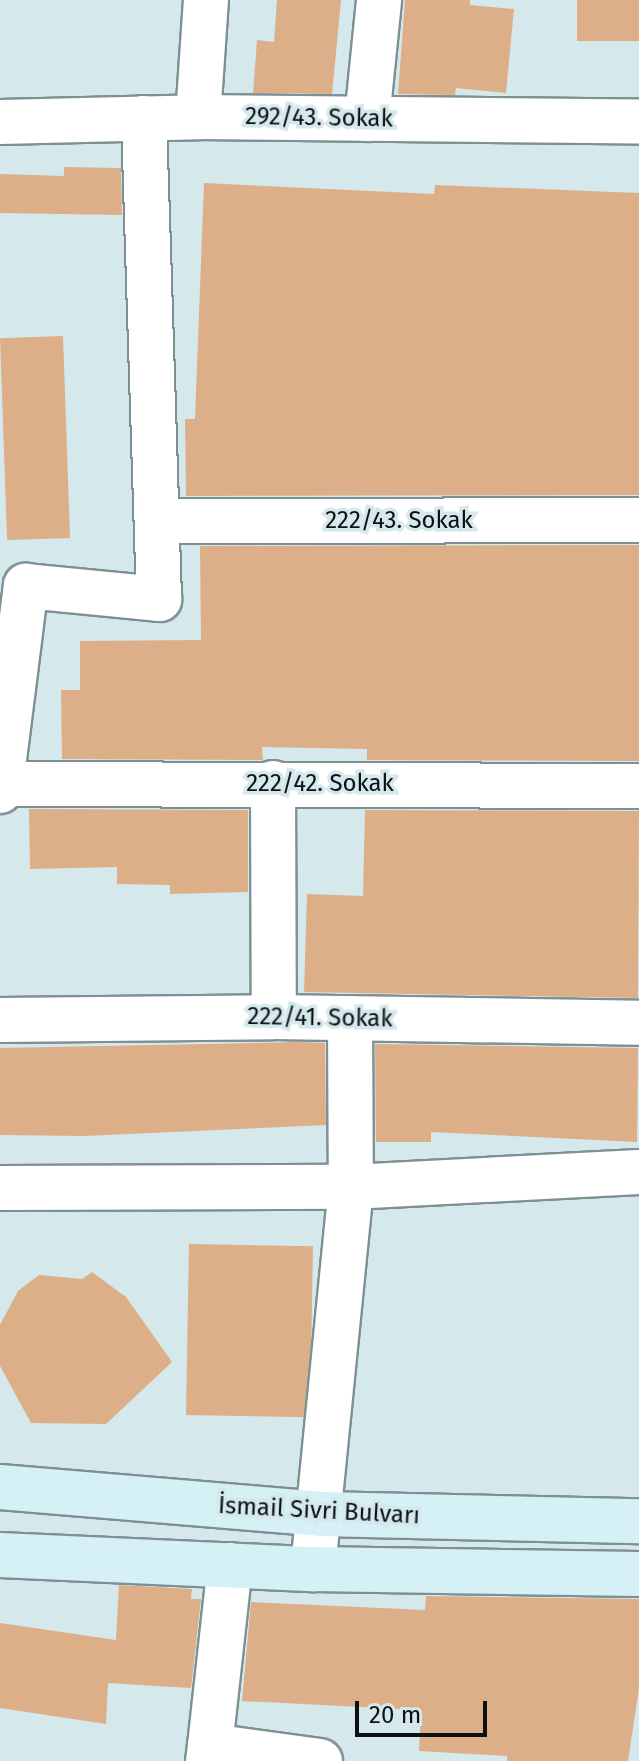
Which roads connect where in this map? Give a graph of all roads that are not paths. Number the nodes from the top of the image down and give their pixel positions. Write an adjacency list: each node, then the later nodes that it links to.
1 (206, 0): 3 (street)
2 (379, 0): 5 (street)
3 (198, 117): 4 (street, 292/43. Sokak); 5 (street, 292/43. Sokak)
4 (144, 118): 6 (street, 292/43. Sokak); 9 (street)
5 (367, 119): 7 (street, 292/43. Sokak)
6 (0, 122)
7 (639, 122)
8 (639, 520): 9 (street, 222/43. Sokak)
9 (160, 521): 10 (street)
10 (13, 586): 12 (street)
11 (273, 783): 12 (street, 222/42. Sokak); 13 (street, 222/42. Sokak); 15 (street)
12 (1, 784): 14 (street)
13 (639, 786)
14 (0, 791)
15 (274, 1017): 16 (street, 222/41. Sokak); 17 (street, 222/41. Sokak)
16 (350, 1018): 18 (street, 222/41. Sokak); 20 (street)
17 (0, 1020)
18 (639, 1023)
19 (639, 1172): 20 (street)
20 (351, 1187): 21 (street); 23 (street)
21 (0, 1188)
22 (0, 1487): 23 (main road, İsmail Sivri Bulvarı)
23 (321, 1514): 24 (main road, İsmail Sivri Bulvarı); 27 (street)
24 (639, 1521)
25 (0, 1555): 26 (main road)
26 (230, 1565): 27 (main road); 29 (street)
27 (313, 1569): 28 (main road)
28 (639, 1574)
29 (209, 1753): 30 (street)
30 (320, 1761)

